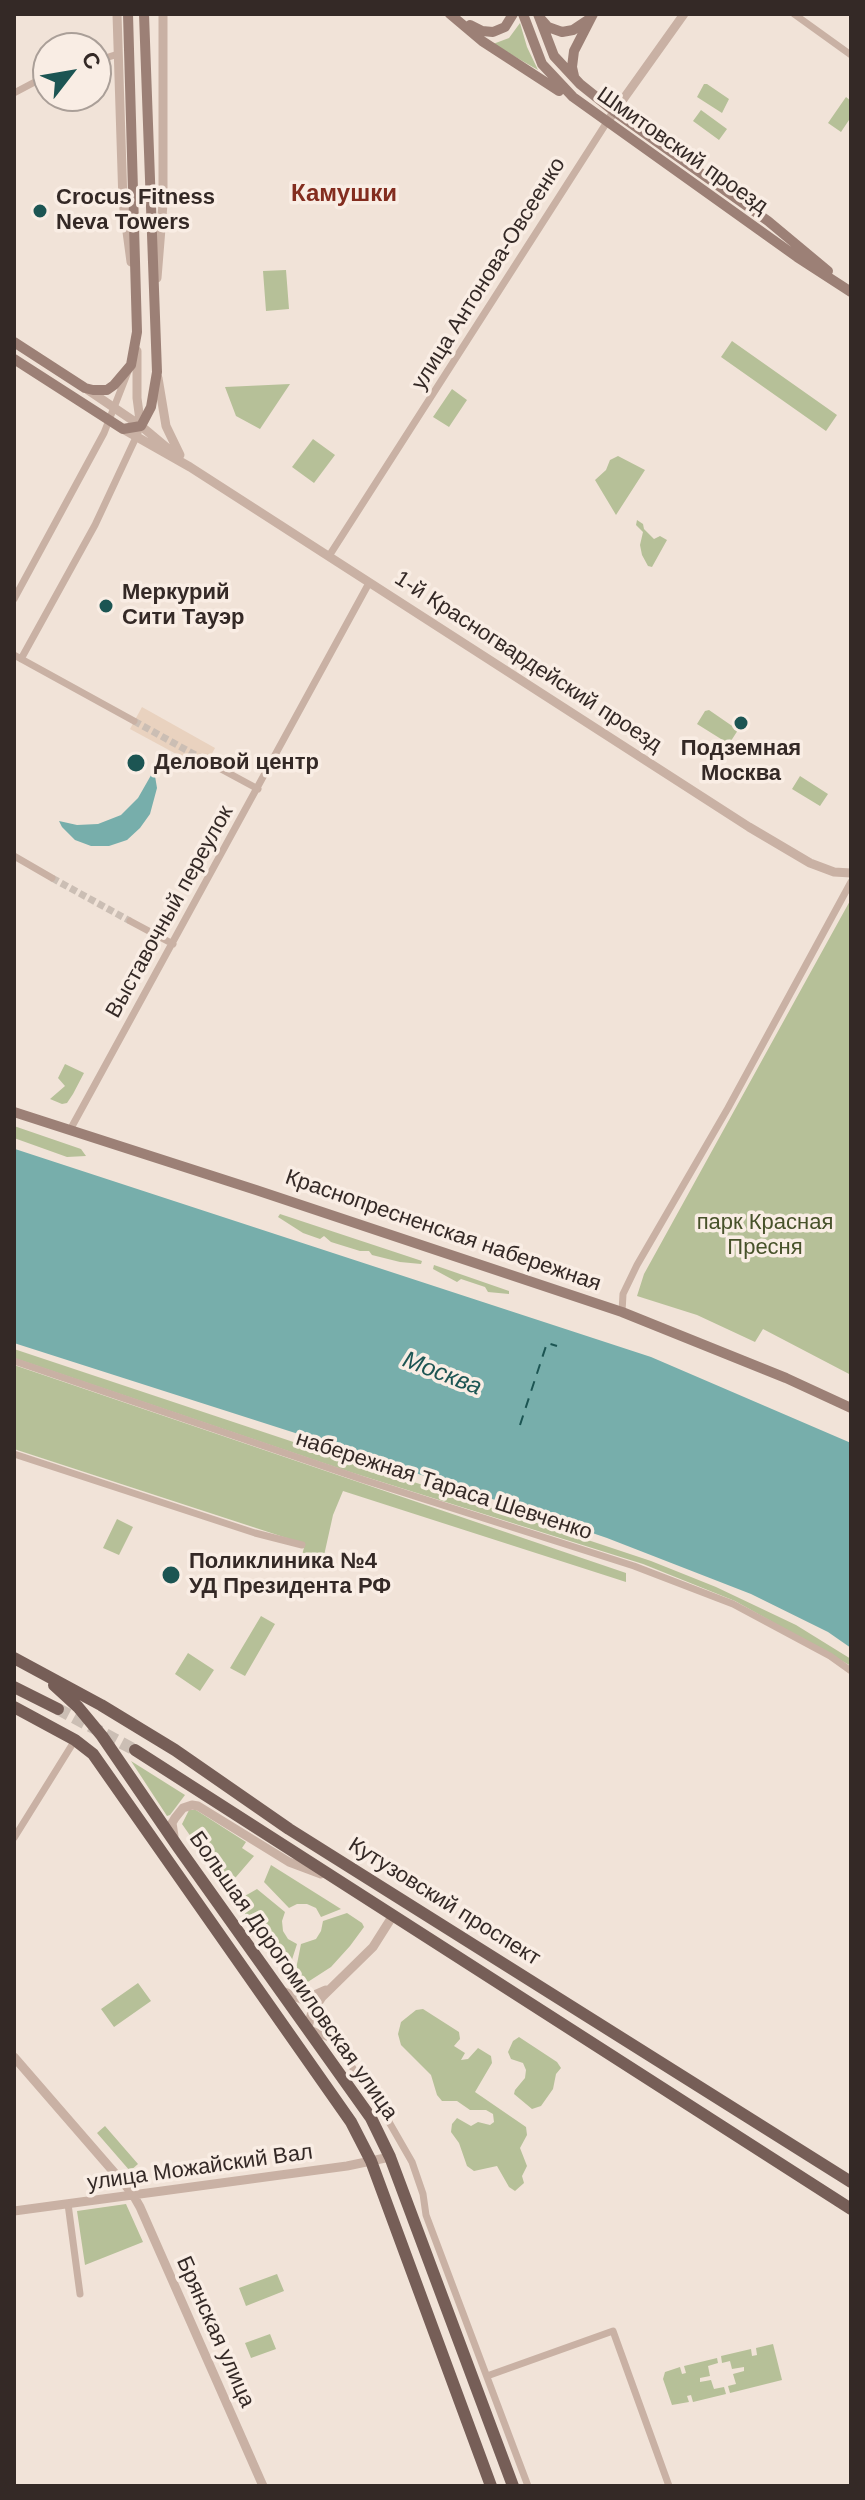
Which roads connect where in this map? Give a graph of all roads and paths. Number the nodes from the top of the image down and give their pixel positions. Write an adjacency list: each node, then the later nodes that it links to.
1 (117, 14): 14 (street)
2 (128, 14): 23 (main road)
3 (144, 14): 24 (main road)
4 (163, 14): 24 (street)
5 (451, 14): 13 (main road); 21 (main road)
6 (468, 14): 13 (main road)
7 (513, 14): 13 (main road)
8 (523, 14): 21 (main road, Шмитовский проезд)
9 (684, 14): 20 (street, улица Антонова-Овсеенко)
10 (794, 14): 15 (street)
11 (538, 15): 12 (main road); 18 (main road, Шмитовский проезд)
12 (592, 15): 18 (main road)
13 (478, 30)
14 (118, 54): 16 (street); 23 (street)
15 (851, 55)
16 (112, 56)
17 (32, 83): 19 (street)
18 (580, 84): 20 (main road, Шмитовский проезд)
19 (14, 93)
20 (615, 112): 21 (street, улица Антонова-Овсеенко); 22 (main road, Шмитовский проезд)
21 (607, 122): 22 (main road, Шмитовский проезд); 35 (street, улица Антонова-Овсеенко)
22 (851, 291)
23 (136, 306): 25 (main road)
24 (154, 309): 29 (main road)
25 (137, 332): 28 (main road); 33 (street)
26 (14, 342): 30 (main road, 1-й Красногвардейский проезд)
27 (14, 359): 32 (main road)
28 (131, 365): 30 (main road); 31 (street)
29 (157, 372): 33 (main road); 34 (street)
30 (85, 388): 31 (street, 1-й Красногвардейский проезд)
31 (115, 408): 32 (street); 33 (street, 1-й Красногвардейский проезд)
32 (109, 420): 33 (main road); 37 (street)
33 (138, 431): 34 (street, 1-й Красногвардейский проезд); 34 (street, 1-й Красногвардейский проезд); 38 (street)
34 (190, 467): 35 (street, 1-й Красногвардейский проезд)
35 (329, 556): 36 (street, 1-й Красногвардейский проезд)
36 (369, 583): 41 (street, Выставочный переулок); 43 (street, 1-й Красногвардейский проезд)
37 (14, 599)
38 (18, 657): 39 (street)
39 (134, 721)
40 (208, 762): 41 (street)
41 (258, 789): 47 (street, Выставочный переулок)
42 (14, 856): 44 (street)
43 (851, 873)
44 (52, 878)
45 (851, 882): 50 (street)
46 (130, 921): 47 (street)
47 (173, 944): 49 (street, Выставочный переулок)
48 (14, 1113): 49 (main road, Краснопресненская набережная)
49 (70, 1130): 50 (main road, Краснопресненская набережная)
50 (622, 1312): 52 (main road, Краснопресненская набережная)
51 (14, 1361): 56 (street, набережная Тараса Шевченко)
52 (851, 1408)
53 (14, 1454): 54 (street)
54 (302, 1545)
55 (20, 1661): 63 (main road, Большая Дорогомиловская улица); 72 (main road, Кутузовский проспект)
56 (851, 1671)
57 (14, 1687): 59 (main road)
58 (14, 1707): 60 (main road)
59 (58, 1709)
60 (75, 1740): 62 (street); 71 (main road, Большая Дорогомиловская улица)
61 (135, 1750): 64 (main road, Кутузовский проспект)
62 (14, 1838)
63 (178, 1847): 64 (street); 67 (main road, Большая Дорогомиловская улица)
64 (335, 1879): 65 (main road, Кутузовский проспект)
65 (392, 1917): 66 (street); 75 (main road, Кутузовский проспект)
66 (332, 1986): 67 (street); 68 (street)
67 (279, 1988): 68 (main road, Большая Дорогомиловская улица)
68 (309, 2028): 70 (main road, Большая Дорогомиловская улица); 78 (street)
69 (14, 2057): 73 (street, Брянская улица)
70 (390, 2157): 71 (street, улица Можайский Вал); 81 (main road, Большая Дорогомиловская улица)
71 (371, 2161): 73 (street, улица Можайский Вал); 80 (main road, Большая Дорогомиловская улица)
72 (851, 2182)
73 (132, 2193): 74 (street, улица Можайский Вал); 79 (street, Брянская улица)
74 (68, 2204): 76 (street, улица Можайский Вал); 77 (street)
75 (851, 2209)
76 (14, 2211)
77 (80, 2294)
78 (487, 2376): 82 (street); 83 (street)
79 (263, 2486)
80 (491, 2486)
81 (513, 2486)
82 (528, 2486)
83 (669, 2486)

